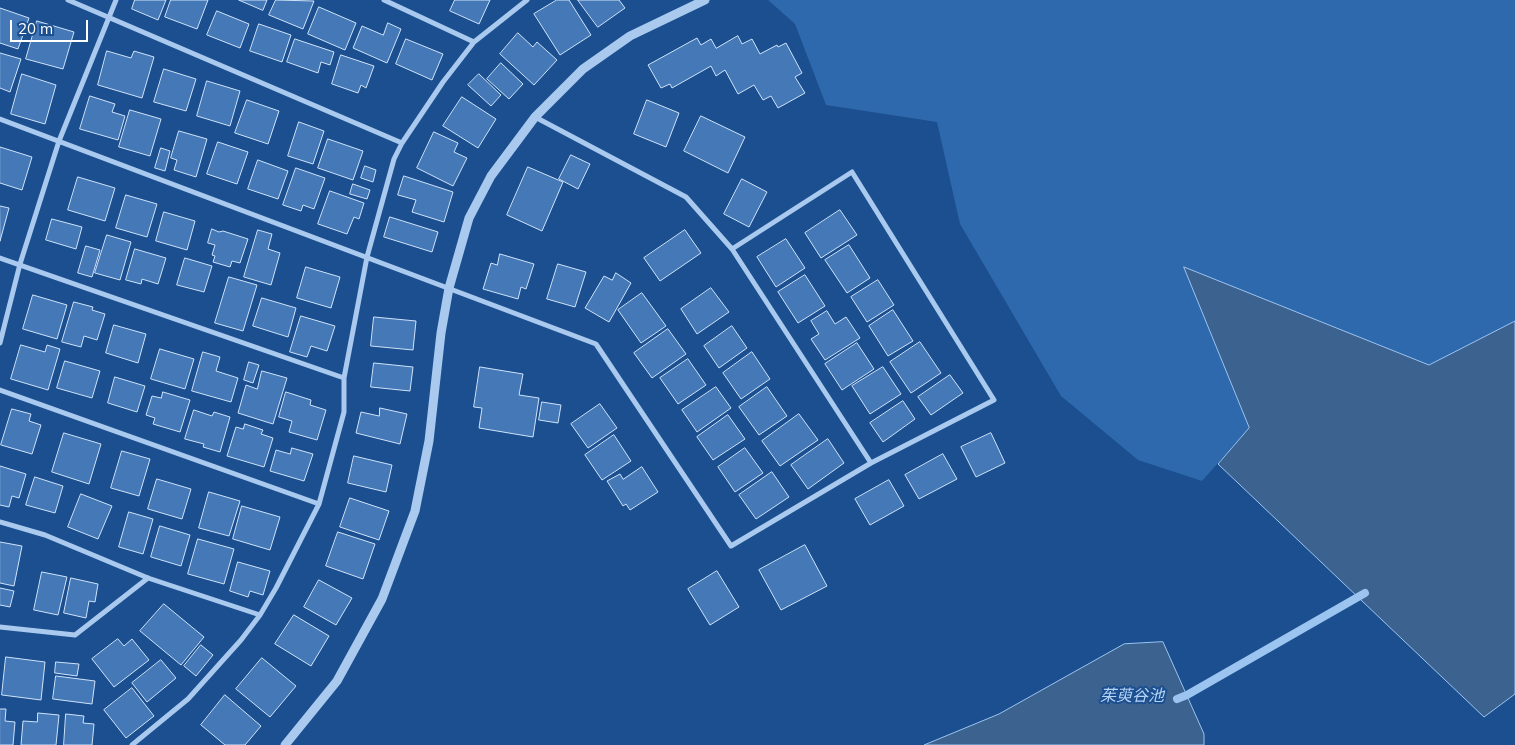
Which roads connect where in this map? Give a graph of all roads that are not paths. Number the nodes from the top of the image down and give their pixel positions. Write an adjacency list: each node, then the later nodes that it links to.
1 (68, 0): 6 (street)
2 (116, 0): 6 (street)
3 (384, 0): 7 (street)
4 (528, 0): 7 (street)
5 (705, 0): 8 (street)
6 (109, 18): 10 (street); 11 (street)
7 (474, 42): 11 (street)
8 (535, 117): 12 (street); 16 (street)
9 (0, 119): 10 (street)
10 (59, 141): 13 (street); 15 (street)
11 (402, 142): 13 (street)
12 (732, 249): 20 (street); 20 (street)
13 (367, 257): 16 (street); 18 (street)
14 (0, 258): 15 (street)
15 (20, 264): 17 (street); 18 (street)
16 (449, 288): 20 (street); 27 (street)
17 (0, 343)
18 (344, 378): 21 (street)
19 (0, 390): 21 (street)
20 (871, 463)
21 (319, 504): 24 (street)
22 (0, 522): 23 (street)
23 (148, 578): 24 (street); 25 (street)
24 (260, 615): 26 (street)
25 (0, 627)
26 (132, 745)
27 (285, 745)

